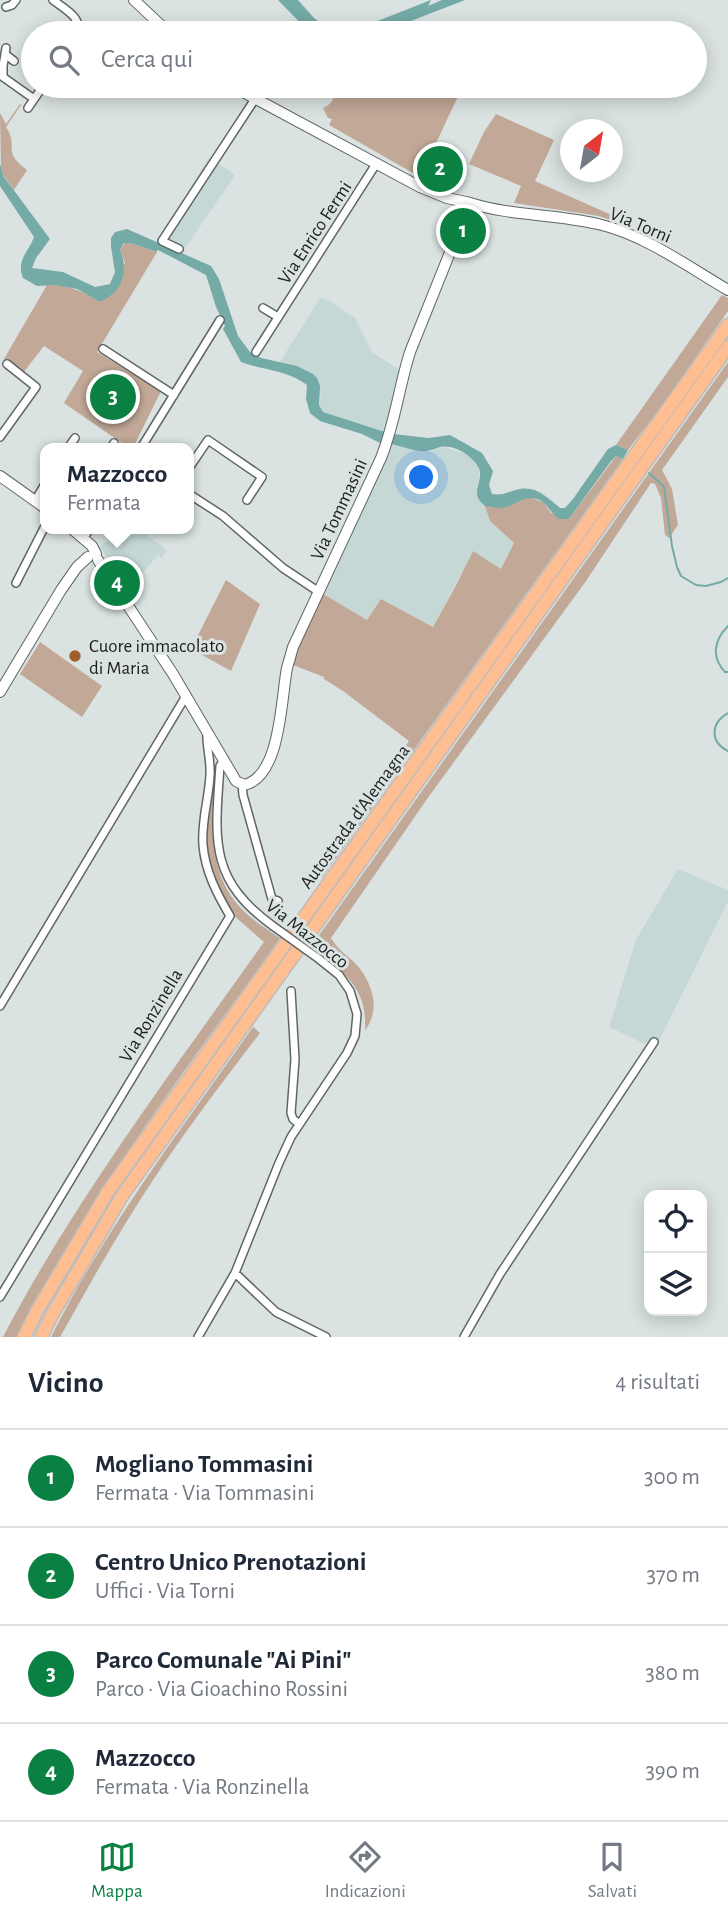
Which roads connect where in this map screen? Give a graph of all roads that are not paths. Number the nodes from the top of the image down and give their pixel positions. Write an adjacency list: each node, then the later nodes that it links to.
1 (16, 0): 5 (street)
2 (53, 0): 6 (street)
3 (134, 0): 4 (street)
4 (143, 4): 7 (street)
5 (6, 8)
6 (78, 21)
7 (158, 21)
8 (15, 61): 9 (street)
9 (21, 90)
10 (34, 99): 12 (street)
11 (255, 99): 13 (street, Via Torni); 17 (street)
12 (28, 108)
13 (376, 163): 14 (street, Via Torni); 20 (street, Via Enrico Fermi)
14 (466, 208): 16 (street, Via Torni); 42 (street, Via Tommasini)
15 (625, 220): 16 (street)
16 (621, 231): 18 (street, Via Torni)
17 (179, 249)
18 (728, 290)
19 (263, 308): 20 (street)
20 (278, 317): 25 (street, Via Enrico Fermi)
21 (220, 320): 27 (street)
22 (728, 324): 56 (highway, Autostrada d'Alemagna)
23 (728, 346): 57 (highway, Autostrada d'Alemagna)
24 (103, 349): 27 (street)
25 (256, 352)
26 (7, 364): 28 (street)
27 (174, 395): 31 (street)
28 (0, 437)
29 (75, 438): 30 (street)
30 (72, 443)
31 (144, 443)
32 (194, 461): 36 (street)
33 (0, 476): 37 (street)
34 (40, 492): 37 (street)
35 (194, 497): 42 (street)
36 (247, 500)
37 (35, 501): 38 (street)
38 (40, 504)
39 (41, 534): 41 (street)
40 (87, 550): 43 (street); 45 (street, Via Ronzinella)
41 (16, 583)
42 (319, 592): 48 (street, Via Tommasini)
43 (5, 676): 44 (street)
44 (0, 692)
45 (186, 696): 46 (street, Via Ronzinella); 51 (street)
46 (207, 731): 47 (street, Via Ronzinella); 55 (street, Via Ronzinella)
47 (224, 760): 48 (street, Via Ronzinella); 53 (street, Via Mazzocco, bridge)
48 (239, 782): 49 (street, Via Ronzinella)
49 (278, 901)
50 (291, 991): 53 (street)
51 (0, 1006)
52 (654, 1042): 60 (street)
53 (299, 1124): 54 (street, Via Mazzocco)
54 (235, 1273): 58 (street, Via Mazzocco); 59 (street)
55 (0, 1297)
56 (24, 1337)
57 (41, 1337)
58 (198, 1337)
59 (326, 1337)
60 (464, 1337)

